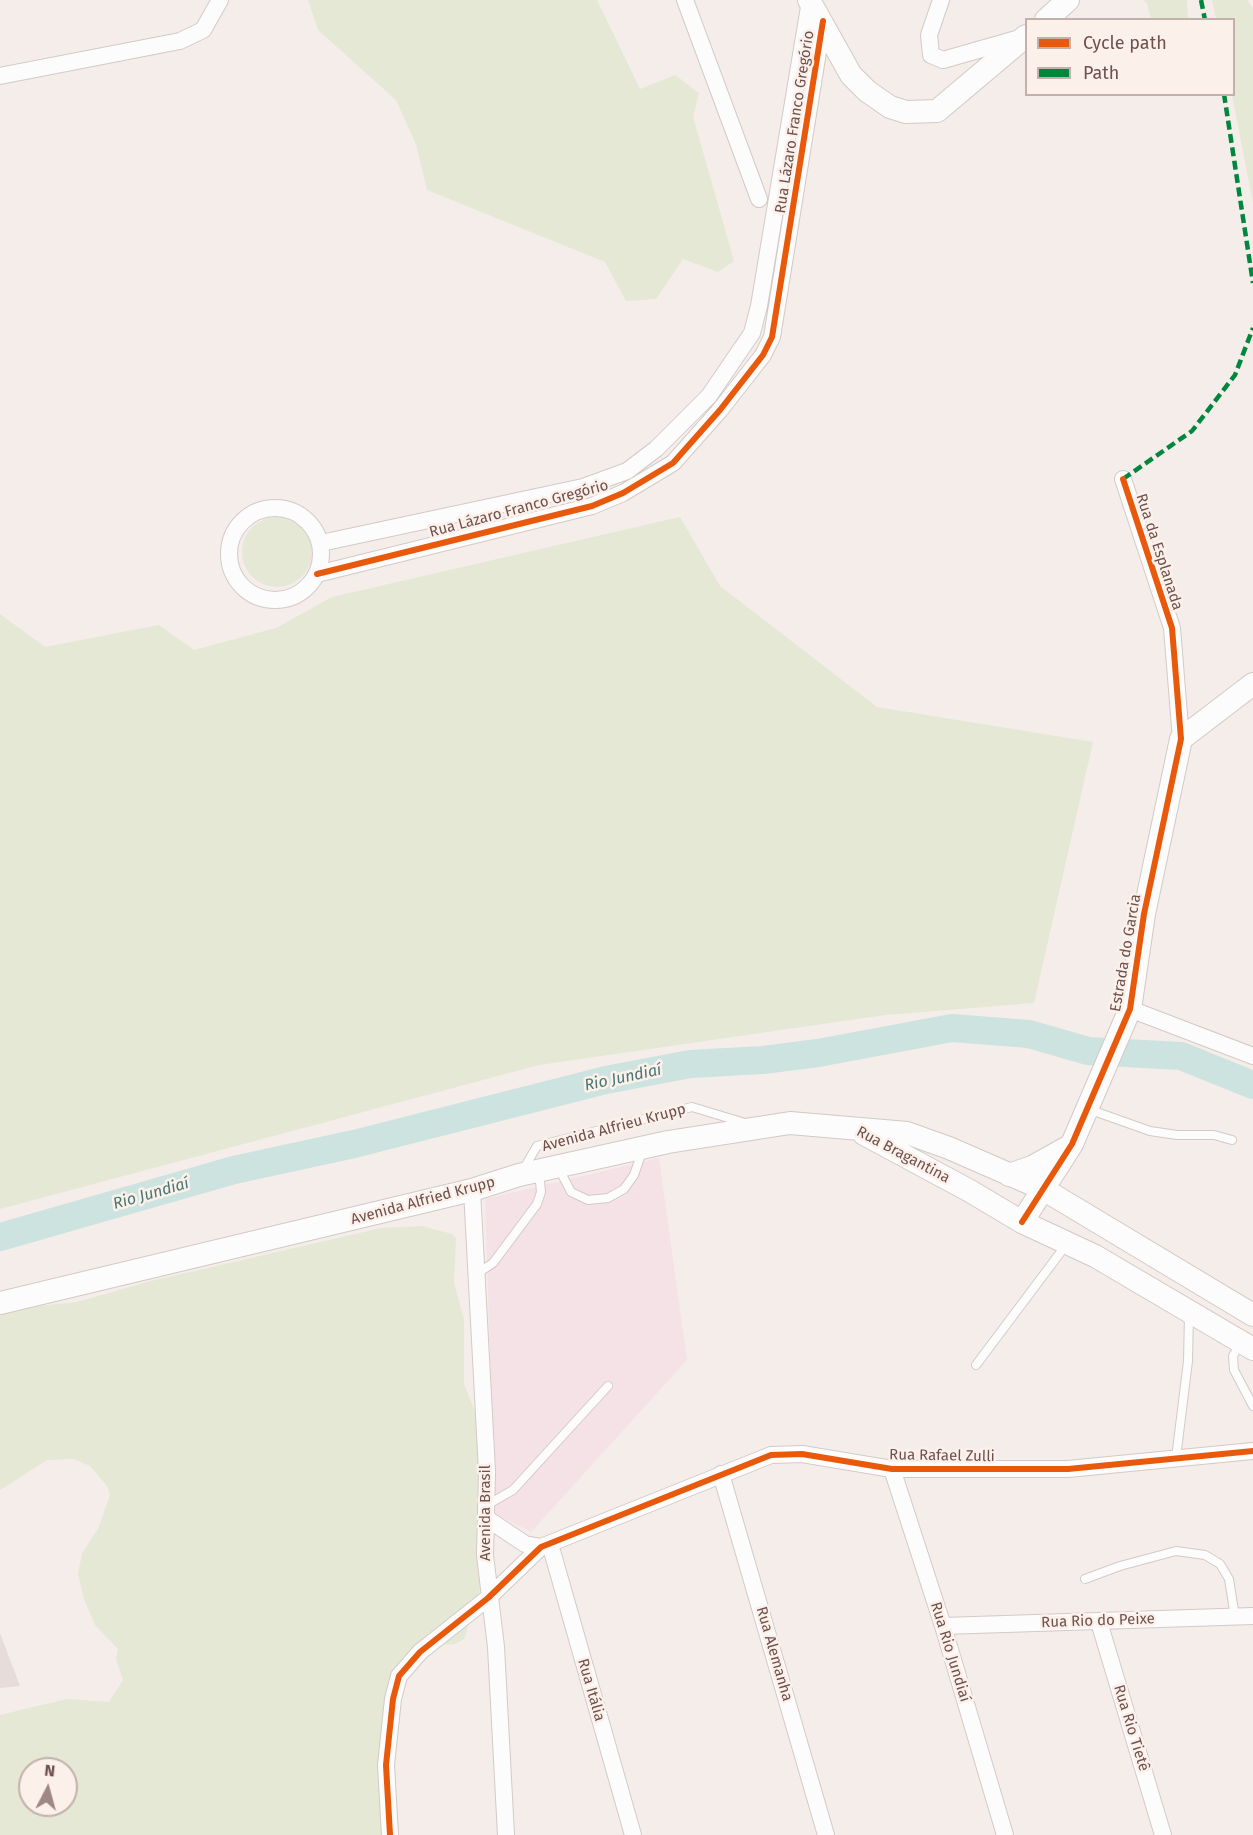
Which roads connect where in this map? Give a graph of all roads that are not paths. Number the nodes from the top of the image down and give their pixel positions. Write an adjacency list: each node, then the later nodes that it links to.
1 (220, 0): 10 (street)
2 (685, 0): 11 (street)
3 (941, 0): 8 (street)
4 (1068, 0): 6 (main road)
5 (809, 1): 7 (main road); 12 (street, Rua Lázaro Franco Gregório)
6 (1048, 18)
7 (822, 21): 9 (main road); 13 (street, Rua Lázaro Franco Gregório)
8 (1025, 36)
9 (1025, 37)
10 (0, 76)
11 (759, 199)
12 (709, 396): 13 (street); 15 (street, Rua Lázaro Franco Gregório)
13 (720, 410): 16 (street, Rua Lázaro Franco Gregório)
14 (1123, 479): 18 (street, Rua da Esplanada)
15 (321, 543): 16 (street); 16 (street)
16 (317, 574)
17 (1253, 684): 18 (main road)
18 (1181, 740): 19 (main road, Estrada do Garcia)
19 (1130, 1009): 20 (street); 21 (main road, Estrada do Garcia)
20 (1253, 1056)
21 (1093, 1099): 24 (lane); 25 (main road, Estrada do Garcia)
22 (757, 1126): 23 (main road, Avenida Alfried Krupp); 26 (main road, Avenida Alfried Krupp); 27 (lane, Avenida Alfrieu Krupp)
23 (850, 1127): 28 (main road, Rua Bragantina); 31 (main road, Rua Bragantina)
24 (1232, 1140)
25 (1072, 1144): 28 (main road); 29 (main road, Estrada do Garcia)
26 (644, 1147): 27 (main road, Avenida Alfried Krupp); 27 (lane)
27 (539, 1171): 30 (main road, Avenida Alfried Krupp); 33 (lane)
28 (1010, 1175): 29 (main road, Rua Bragantina)
29 (1043, 1189): 31 (main road, Estrada do Garcia); 36 (main road, Rua Bragantina)
30 (472, 1190): 33 (street, Avenida Brasil); 34 (main road, Avenida Alfried Krupp)
31 (1022, 1222): 32 (main road, Rua Bragantina)
32 (1068, 1243): 35 (main road, Rua Bragantina); 38 (lane)
33 (478, 1273): 45 (street, Avenida Brasil)
34 (0, 1303)
35 (1189, 1311): 37 (main road, Rua Bragantina); 42 (lane)
36 (1253, 1315)
37 (1247, 1346): 40 (lane)
38 (976, 1365)
39 (608, 1386): 45 (lane)
40 (1253, 1406)
41 (1253, 1450): 42 (street, Rua Rafael Zulli)
42 (1176, 1458): 43 (street, Rua Rafael Zulli)
43 (892, 1469): 44 (street, Rua Rafael Zulli); 52 (street, Rua Rio Jundiaí)
44 (721, 1474): 46 (street, Rua Rafael Zulli); 56 (street, Rua Alemanha)
45 (486, 1512): 46 (street); 48 (street, Avenida Brasil)
46 (545, 1546): 48 (street); 55 (street, Rua Itália)
47 (1085, 1580): 50 (lane)
48 (488, 1598): 53 (street); 54 (street, Avenida Brasil)
49 (1253, 1616): 50 (street, Rua Rio do Peixe)
50 (1235, 1617): 51 (street, Rua Rio do Peixe)
51 (1099, 1622): 52 (street, Rua Rio do Peixe); 58 (street, Rua Rio Tietê)
52 (943, 1626): 57 (street, Rua Rio Jundiaí)
53 (390, 1835)
54 (506, 1835)
55 (633, 1835)
56 (826, 1835)
57 (1005, 1835)
58 (1163, 1835)

